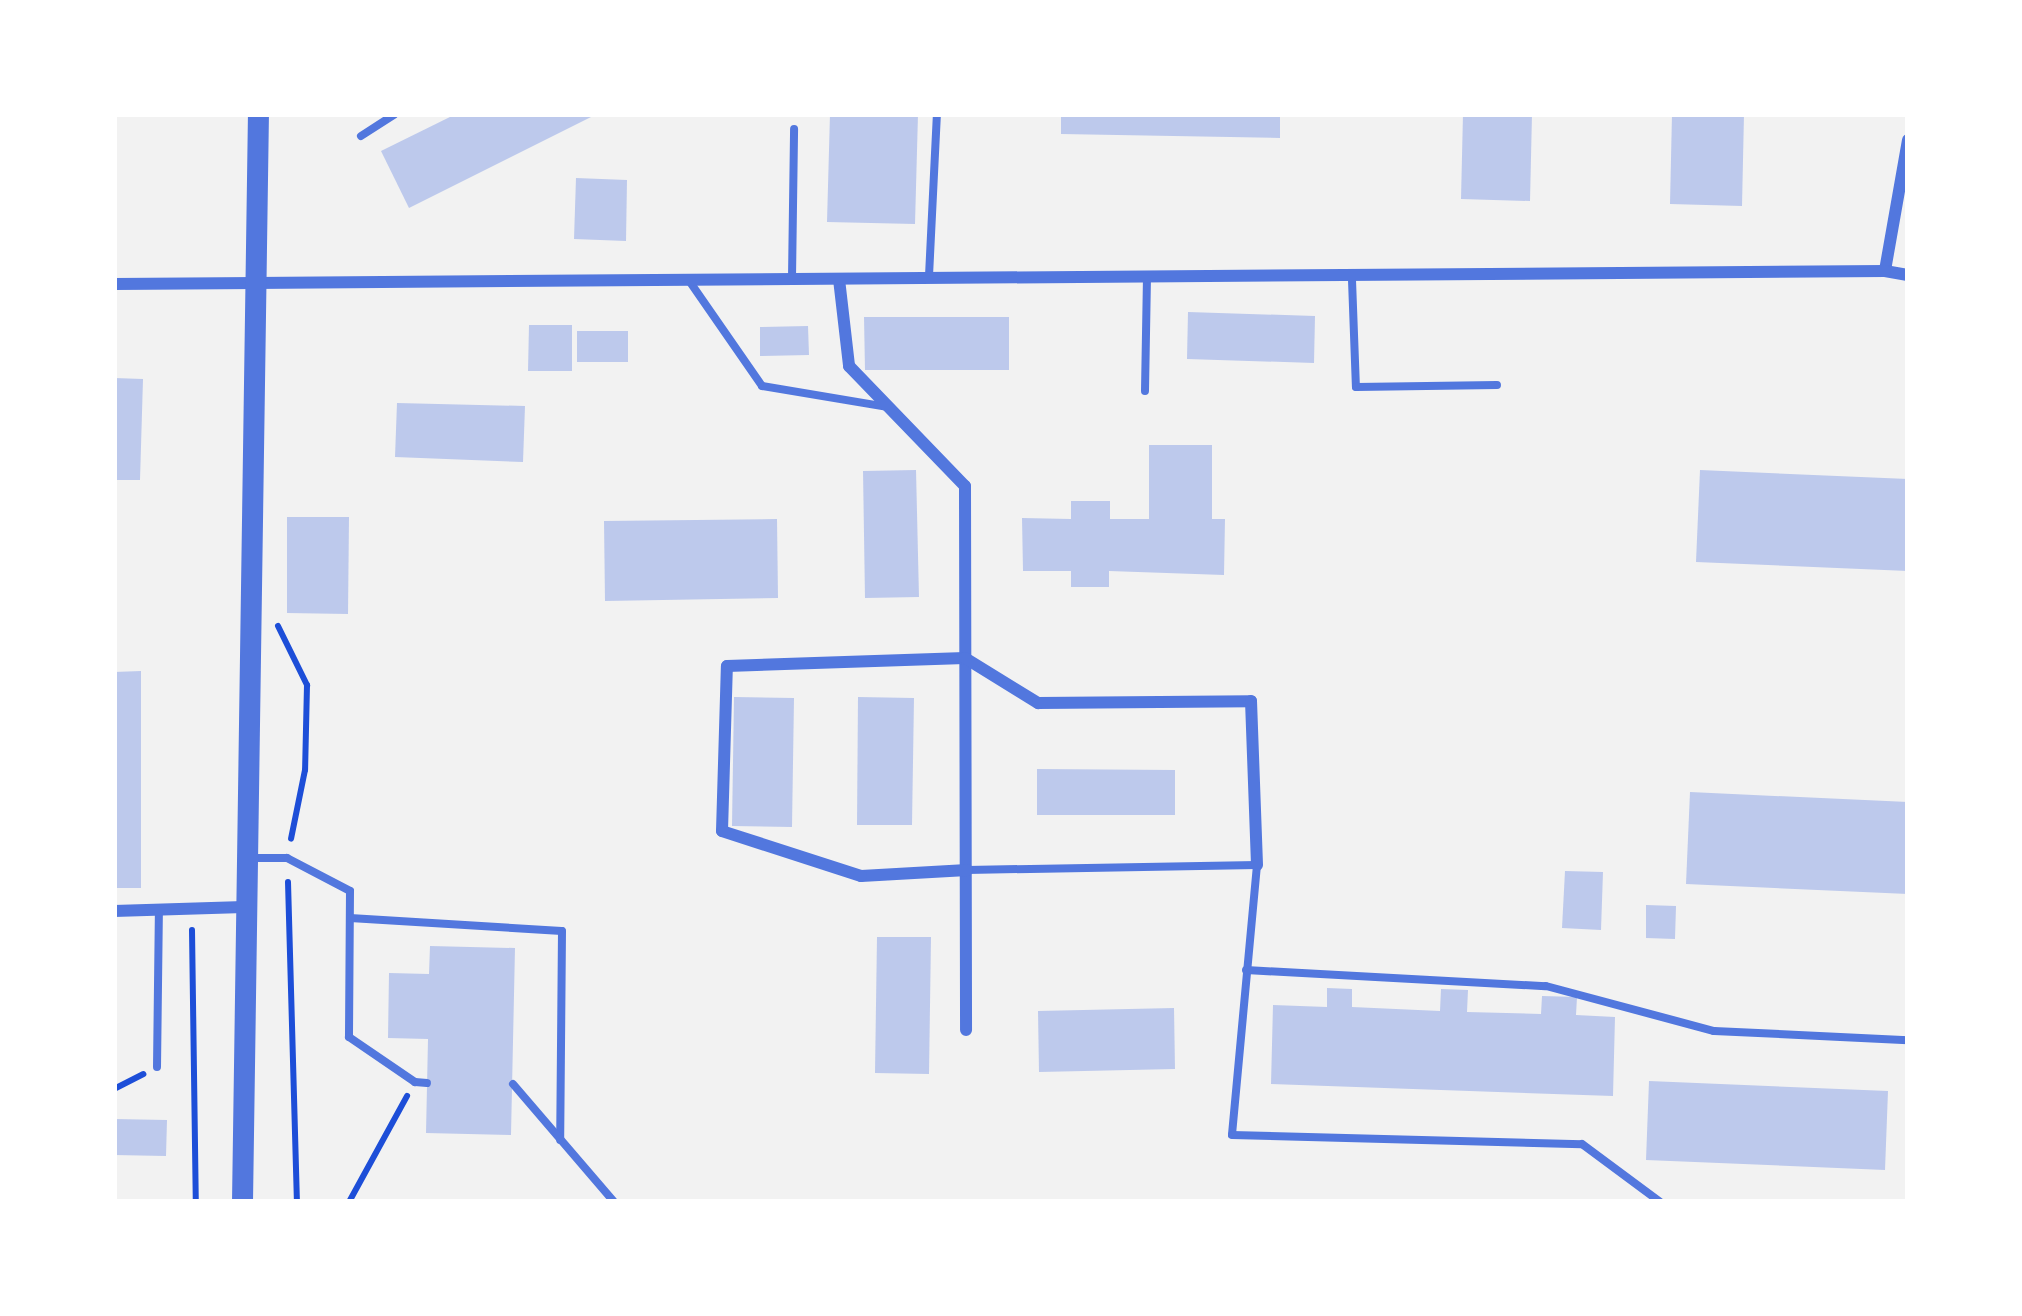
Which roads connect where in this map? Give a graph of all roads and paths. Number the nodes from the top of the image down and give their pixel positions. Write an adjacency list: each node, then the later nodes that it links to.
1 (258, 114): 16 (street)
2 (395, 114): 5 (lane)
3 (937, 114): 9 (lane)
4 (794, 129): 13 (lane)
5 (361, 136)
6 (1908, 140): 7 (street)
7 (1885, 271): 8 (street); 14 (street)
8 (1908, 275)
9 (929, 276): 10 (street); 11 (street)
10 (1147, 276): 14 (street); 18 (lane)
11 (839, 279): 13 (street); 19 (street)
12 (689, 280): 13 (street); 16 (street); 19 (lane)
13 (792, 280)
14 (1352, 280): 17 (lane)
15 (114, 284): 16 (street)
16 (254, 289): 22 (street)
17 (1497, 385)
18 (1145, 391)
19 (889, 407): 21 (street)
20 (272, 614): 23 (path)
21 (965, 658): 24 (street); 25 (street); 25 (street)
22 (244, 858): 23 (lane); 26 (street)
23 (287, 858): 30 (lane); 42 (path)
24 (1257, 865): 25 (lane); 31 (lane)
25 (967, 870): 32 (street)
26 (244, 907): 27 (street); 41 (street)
27 (191, 909): 28 (street); 40 (path)
28 (159, 910): 29 (street); 34 (lane)
29 (114, 911)
30 (350, 918): 35 (lane); 39 (lane)
31 (1246, 970): 33 (lane); 45 (lane)
32 (966, 1030)
33 (1908, 1040)
34 (157, 1067): 38 (path)
35 (415, 1082): 36 (lane); 43 (path)
36 (427, 1083)
37 (512, 1084): 39 (lane)
38 (114, 1089)
39 (560, 1140): 44 (lane)
40 (196, 1202)
41 (242, 1202)
42 (297, 1202)
43 (349, 1202)
44 (614, 1202)
45 (1660, 1202)

